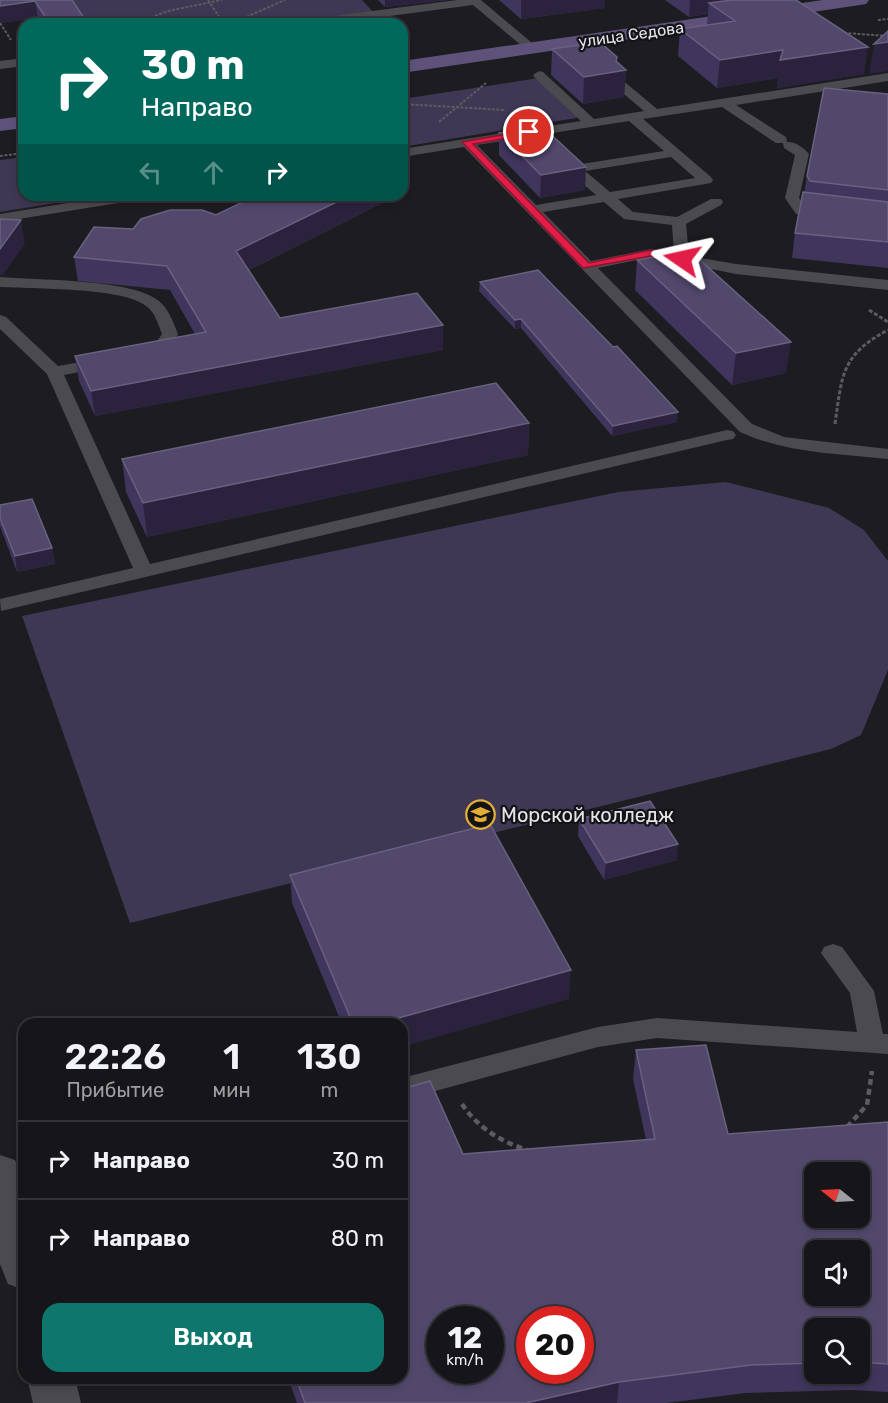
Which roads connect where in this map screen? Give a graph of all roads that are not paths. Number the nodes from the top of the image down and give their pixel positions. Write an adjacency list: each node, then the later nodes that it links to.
1 (370, 0): 5 (lane)
2 (799, 0): 7 (main road, улица Седова)
3 (860, 0): 7 (main road, улица Седова)
4 (474, 1): 5 (lane); 7 (lane)
5 (382, 13): 6 (lane)
6 (346, 18)
7 (527, 44): 8 (main road, улица Седова); 11 (main road, улица Седова)
8 (408, 55)
9 (18, 63): 10 (lane)
10 (0, 65)
11 (408, 66)
12 (862, 66): 14 (lane)
13 (539, 75): 23 (lane)
14 (885, 79): 16 (lane)
15 (622, 86): 20 (lane)
16 (777, 93): 17 (lane); 18 (lane)
17 (832, 99)
18 (723, 102): 20 (lane); 33 (lane)
19 (18, 111): 21 (main road)
20 (654, 112): 22 (lane)
21 (0, 114)
22 (631, 116): 23 (lane); 28 (lane)
23 (590, 122): 26 (lane)
24 (18, 123): 25 (main road)
25 (0, 125)
26 (467, 142): 27 (lane); 32 (lane)
27 (408, 152)
28 (674, 153): 29 (lane); 29 (lane)
29 (605, 198): 32 (lane); 35 (lane)
30 (106, 201): 34 (lane)
31 (716, 202): 35 (lane)
32 (532, 210): 37 (lane)
33 (845, 216)
34 (0, 218)
35 (679, 222): 36 (lane)
36 (682, 259): 37 (lane); 39 (lane)
37 (587, 266): 43 (lane)
38 (0, 282): 41 (lane)
39 (888, 285)
40 (0, 320): 41 (lane)
41 (54, 372): 44 (lane)
42 (727, 435): 44 (lane)
43 (888, 454)
44 (144, 572): 45 (lane)
45 (1, 605)
46 (833, 952): 47 (lane)
47 (880, 1044): 48 (lane)
48 (408, 1088)
49 (10, 1190): 50 (street)
50 (15, 1266)
51 (52, 1384): 52 (street)
52 (57, 1403)

